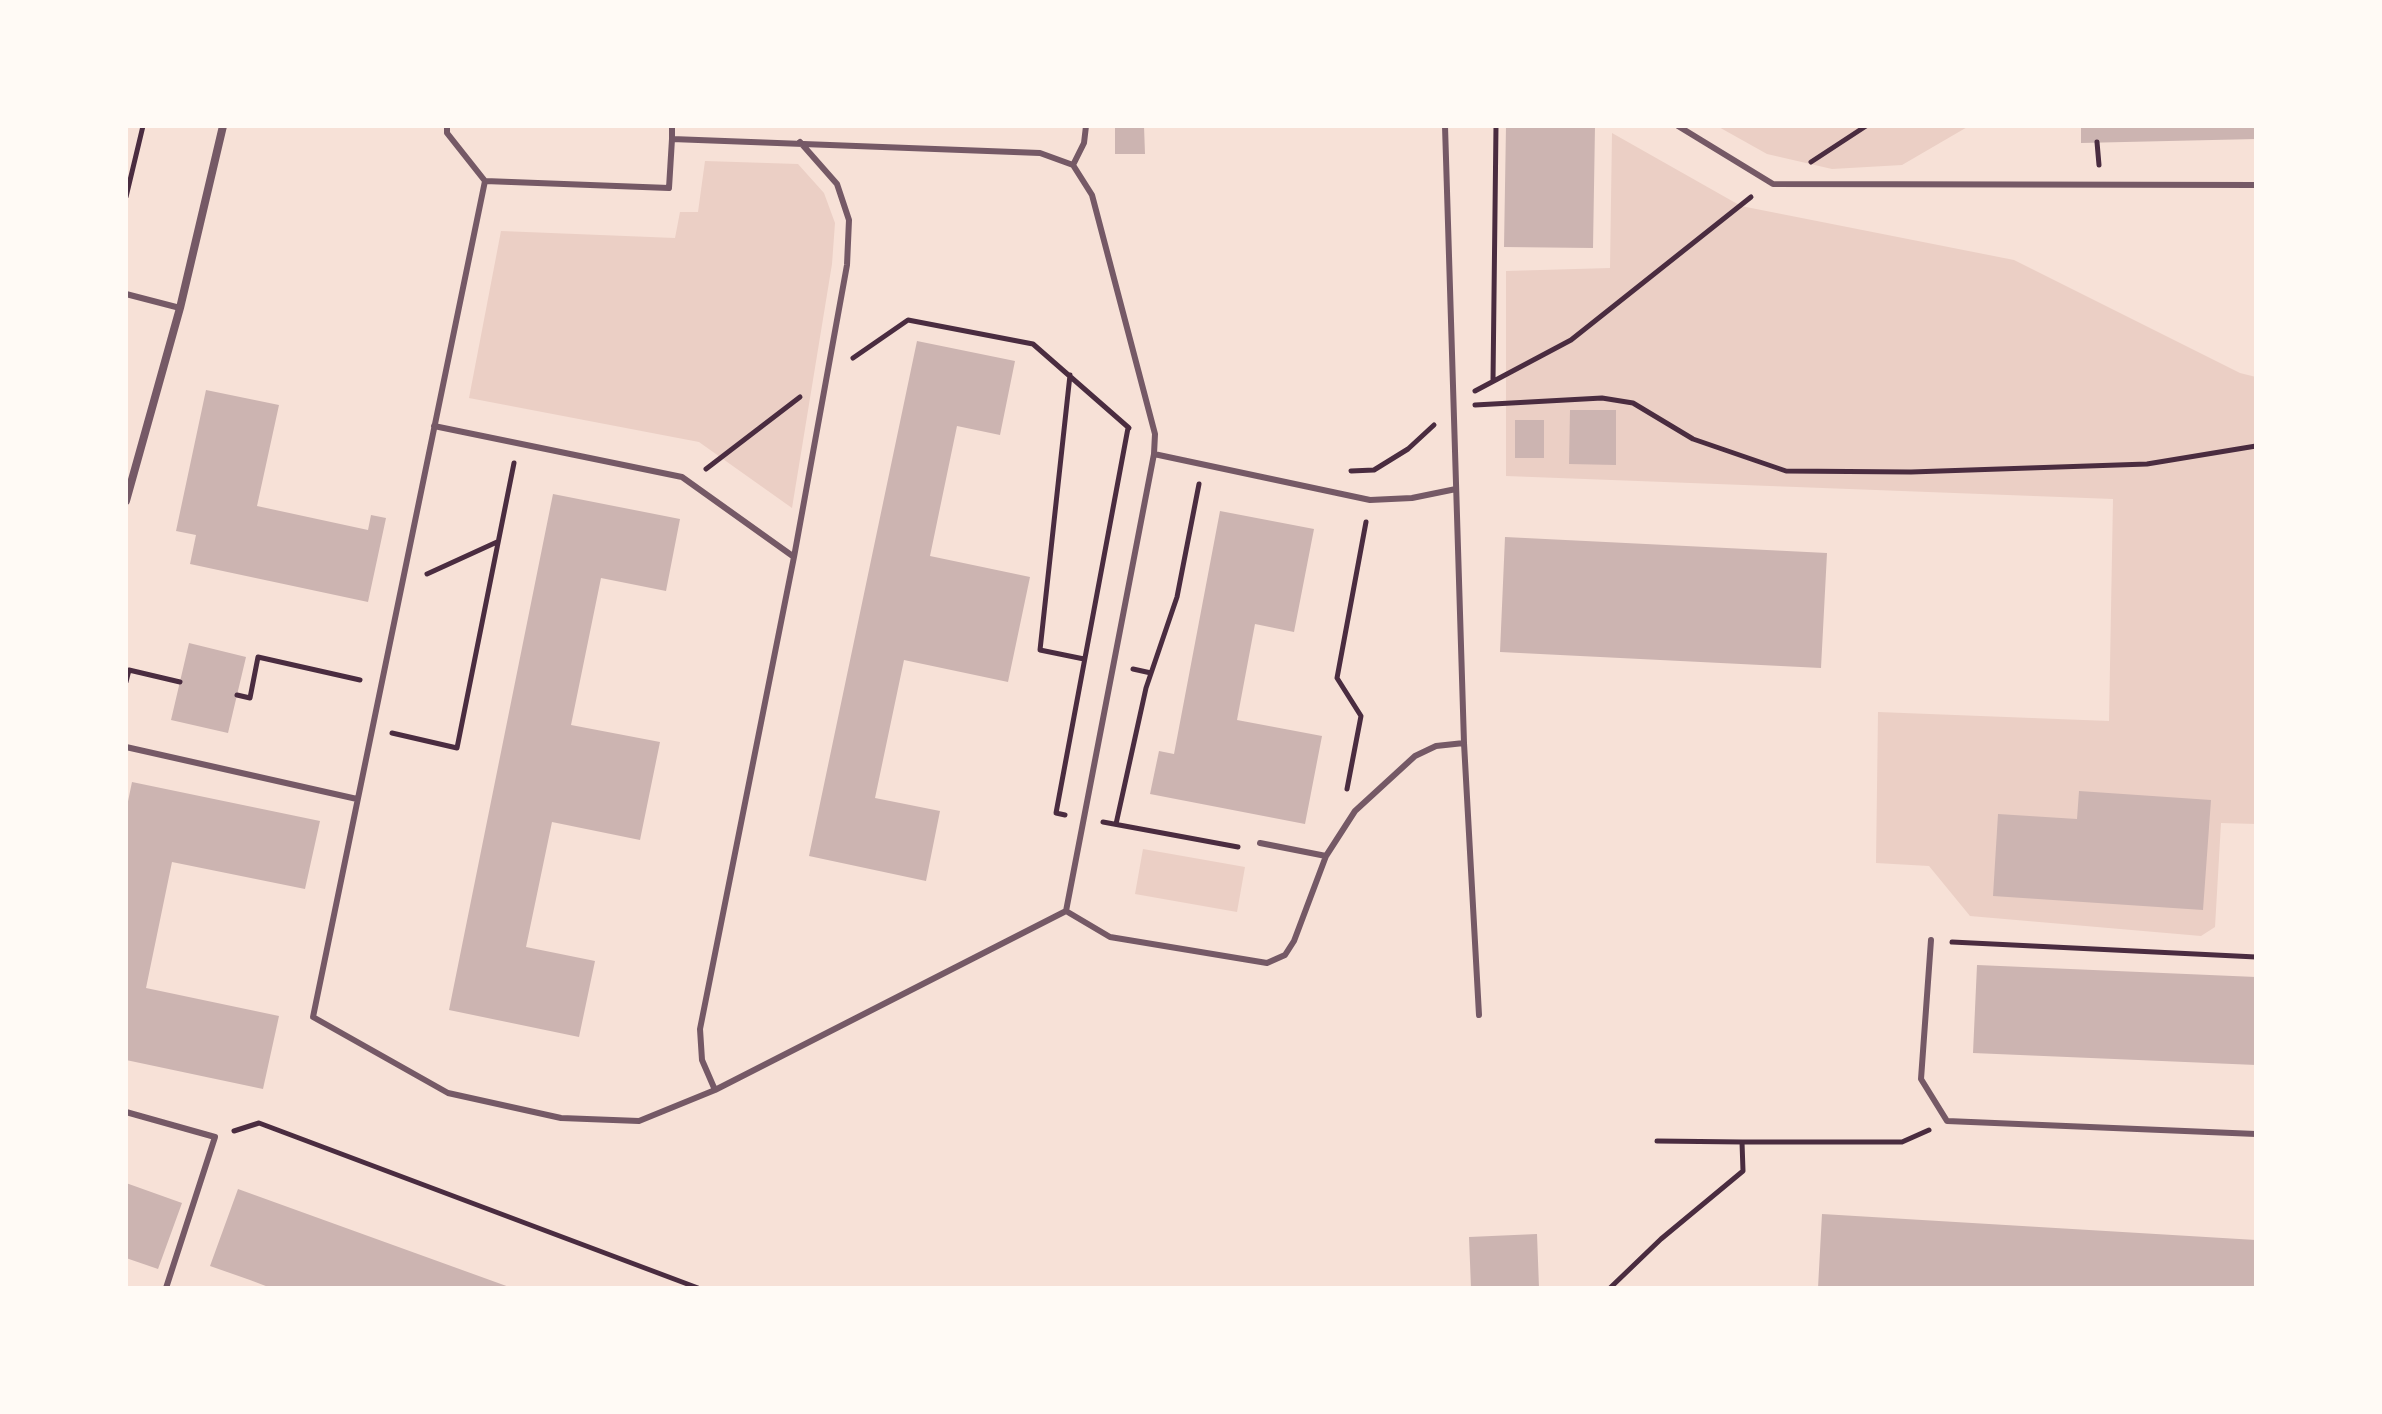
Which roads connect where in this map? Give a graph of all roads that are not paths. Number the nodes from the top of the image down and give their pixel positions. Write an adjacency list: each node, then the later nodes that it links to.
1 (223, 126): 13 (street)
2 (447, 126): 10 (lane)
3 (672, 126): 7 (lane)
4 (1086, 126): 9 (lane)
5 (1445, 126): 16 (lane)
6 (1678, 126): 11 (lane)
7 (672, 139): 8 (lane); 10 (lane)
8 (800, 142): 9 (lane); 18 (lane)
9 (1073, 165): 15 (lane)
10 (485, 181): 14 (lane)
11 (2256, 185)
12 (126, 294): 13 (lane)
13 (180, 308): 17 (street)
14 (434, 426): 18 (lane); 21 (lane)
15 (1154, 454): 16 (lane); 24 (lane)
16 (1456, 489): 19 (lane)
17 (126, 501)
18 (794, 557): 27 (lane)
19 (1464, 743): 23 (lane); 26 (lane)
20 (126, 747): 21 (lane)
21 (357, 799): 27 (lane)
22 (1260, 843): 23 (lane)
23 (1326, 856): 24 (lane)
24 (1066, 911): 27 (lane)
25 (1931, 940): 29 (lane)
26 (1479, 1015)
27 (715, 1090)
28 (126, 1112): 30 (lane)
29 (2256, 1134)
30 (166, 1288)

